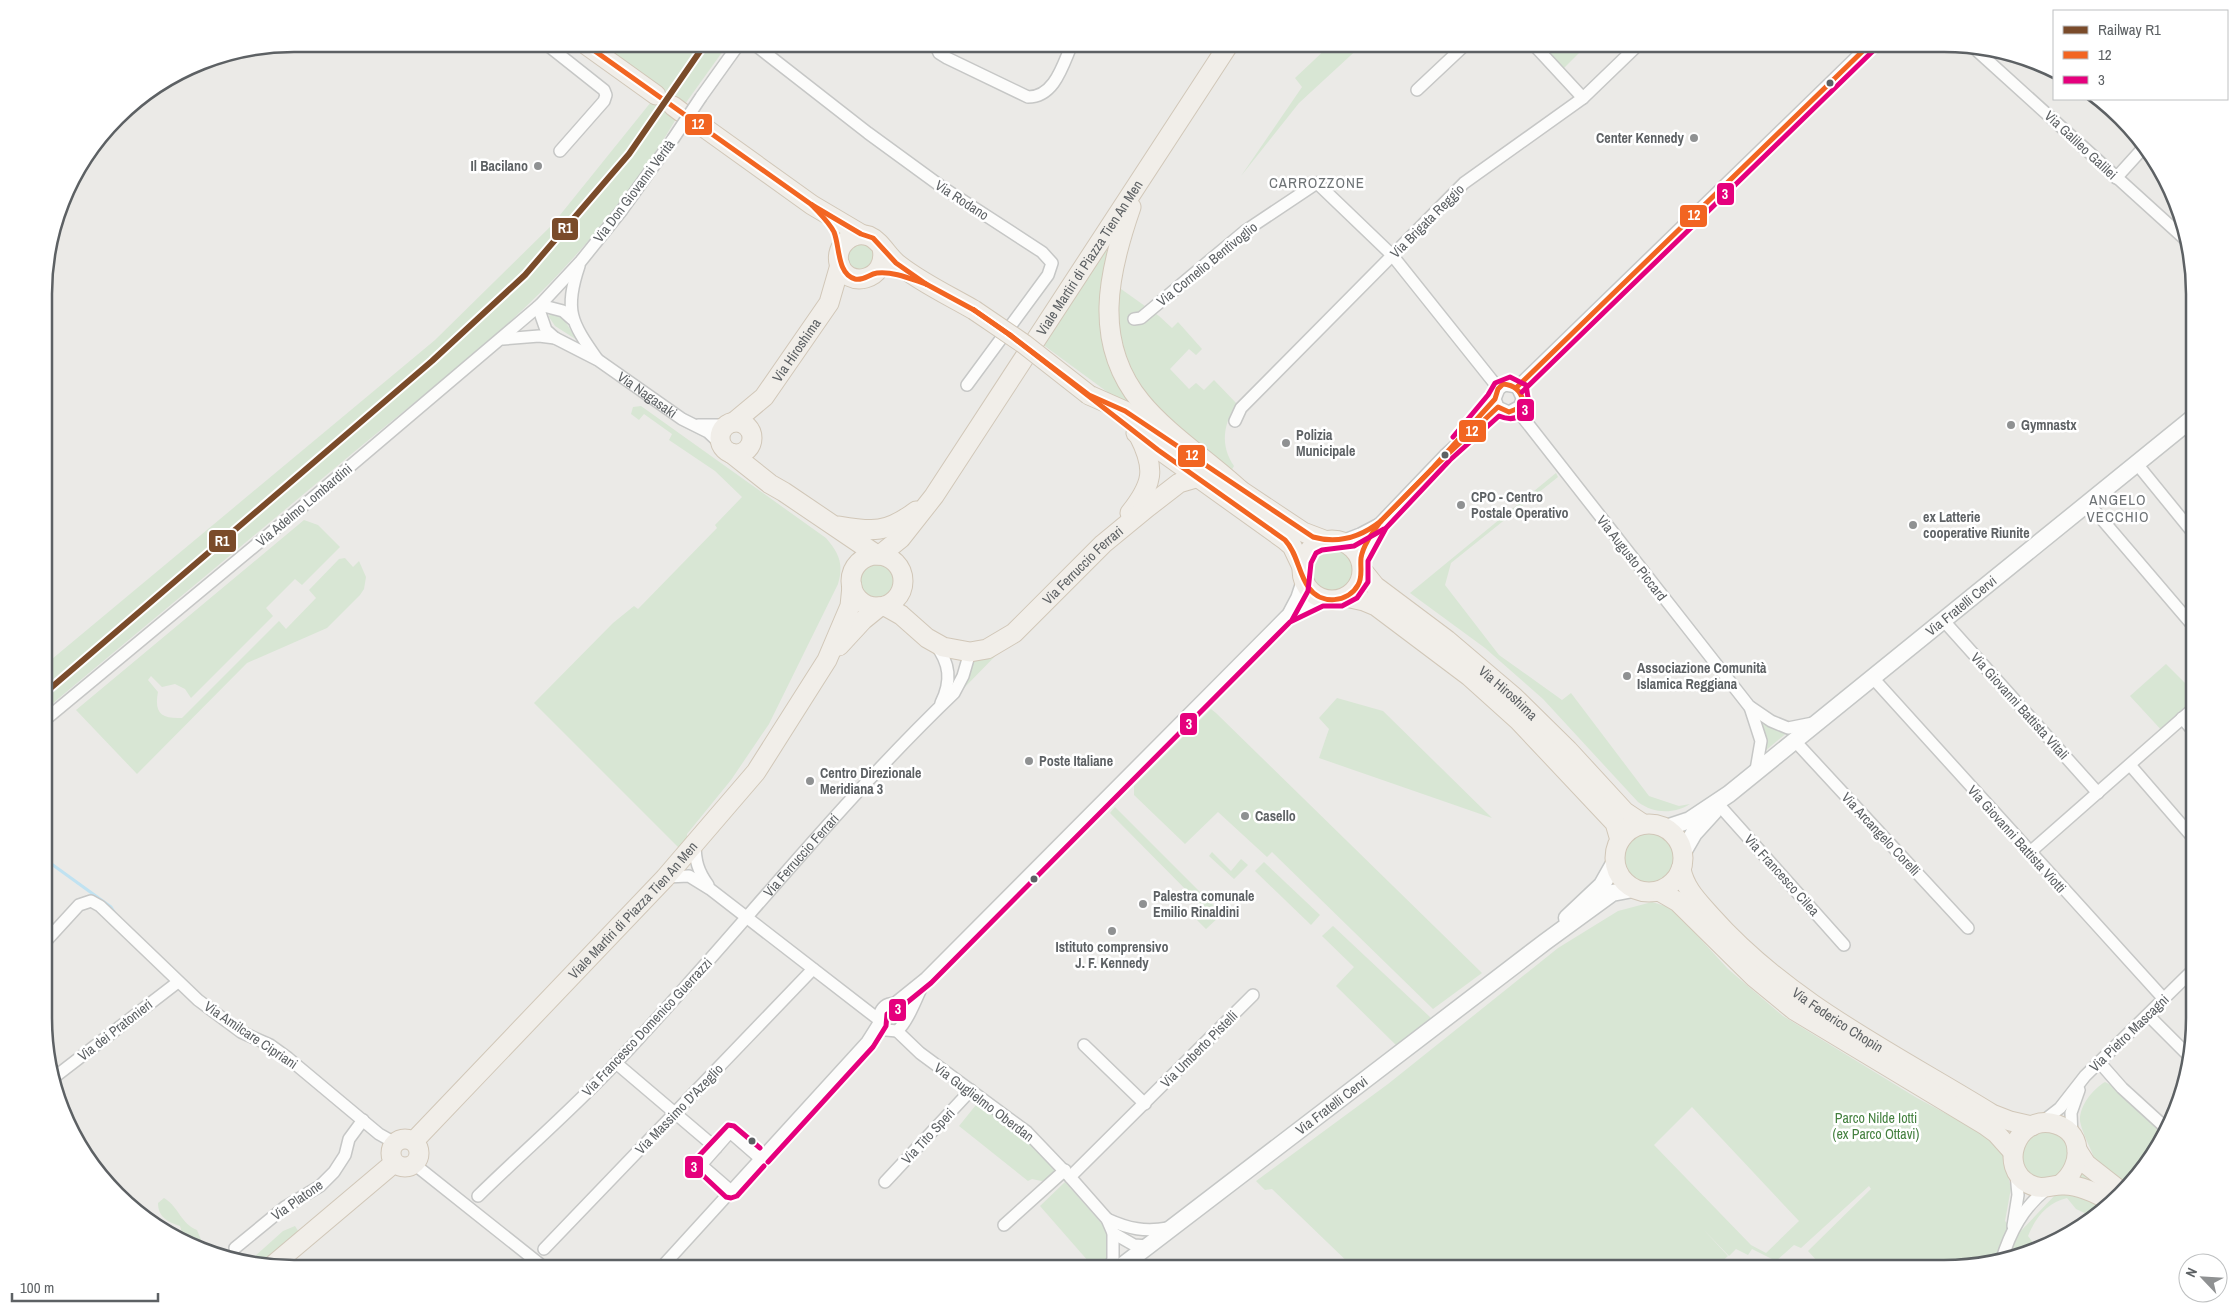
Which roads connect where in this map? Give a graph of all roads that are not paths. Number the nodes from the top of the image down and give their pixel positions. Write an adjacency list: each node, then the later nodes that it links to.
1 (556, 52): 17 (street)
2 (596, 52): 14 (main road)
3 (733, 52): 27 (street, Via Don Giovanni Verità, bridge)
4 (764, 52): 37 (street, Via Rodano)
5 (939, 52): 6 (street)
6 (1068, 52)
7 (1224, 52): 20 (main road, Viale Martiri di Piazza Tien An Men)
8 (1457, 52): 13 (street)
9 (1540, 52): 15 (street)
10 (1631, 52): 15 (street, Via Brigata Reggio)
11 (1862, 52): 38 (street)
12 (1983, 56): 19 (street, Via Galileo Galilei)
13 (1417, 90)
14 (656, 95)
15 (1583, 98): 25 (street, Via Brigata Reggio)
16 (683, 113): 21 (main road, Via Hiroshima)
17 (560, 151)
18 (2140, 152): 19 (street)
19 (2116, 178): 22 (street, Via Galileo Galilei)
20 (1140, 181): 52 (main road); 54 (main road, Viale Martiri di Piazza Tien An Men)
21 (812, 205): 23 (main road, Via Hiroshima); 26 (main road, Via Hiroshima)
22 (2177, 233)
23 (861, 234): 24 (main road, Via Hiroshima); 26 (main road)
24 (882, 248): 28 (main road); 29 (main road, Via Hiroshima)
25 (1392, 256): 33 (street, Via Cornelio Bentivoglio); 41 (street); 43 (street, Via Brigata Reggio)
26 (840, 257): 28 (main road, Via Hiroshima); 30 (main road, Via Hiroshima)
27 (581, 261): 31 (street, Via Don Giovanni Verità); 32 (street, Via Nagasaki)
28 (870, 276): 29 (main road, Via Hiroshima); 30 (main road, Via Hiroshima)
29 (926, 284): 39 (main road, Via Hiroshima, bridge)
30 (829, 303): 40 (main road, Via Hiroshima)
31 (539, 306): 32 (street, Via Nagasaki); 34 (street, Via Nagasaki); 35 (street, Via Adelmo Lombardini)
32 (572, 320): 36 (street, Via Nagasaki)
33 (1134, 320)
34 (555, 338): 35 (street, Via Nagasaki); 36 (street, Via Nagasaki)
35 (502, 339): 79 (street, Via Adelmo Lombardini)
36 (598, 360): 46 (street, Via Nagasaki)
37 (967, 385)
38 (1516, 387): 41 (street); 42 (street)
39 (1089, 395): 47 (main road, Via Hiroshima); 52 (main road, Via Hiroshima)
40 (764, 397): 44 (main road, Via Hiroshima); 48 (main road, Via Hiroshima)
41 (1497, 398): 42 (street); 56 (street)
42 (1517, 410): 77 (street, Via Augusto Piccard)
43 (1235, 421)
44 (730, 423): 46 (street, Via Nagasaki); 48 (main road); 49 (main road)
45 (2186, 424): 50 (main road, Via Fratelli Cervi)
46 (698, 425): 49 (street, Via Nagasaki)
47 (1138, 435): 51 (main road, Via Hiroshima); 60 (main road, Via Hiroshima)
48 (751, 436): 49 (main road); 53 (main road, Via Nagasaki)
49 (726, 449): 53 (main road, Via Nagasaki)
50 (2137, 464): 55 (main road, Via Fratelli Cervi); 57 (street)
51 (1196, 478): 60 (main road, Via Ferruccio Ferrari); 63 (main road, Via Hiroshima)
52 (1240, 490): 59 (main road, Via Hiroshima)
53 (784, 492): 58 (main road, Via Nagasaki)
54 (934, 496): 58 (main road); 61 (main road, Viale Martiri di Piazza Tien An Men); 65 (main road, Viale Martiri di Piazza Tien An Men)
55 (2088, 503): 70 (street); 71 (main road, Via Fratelli Cervi)
56 (1380, 523): 59 (street); 62 (street)
57 (2186, 524)
58 (830, 525): 61 (main road, Via Nagasaki); 64 (main road, Via Nagasaki)
59 (1333, 540): 62 (main road, Via Hiroshima); 63 (main road)
60 (1103, 544): 74 (main road, Via Ferruccio Ferrari)
61 (878, 555): 64 (main road, Viale Martiri di Piazza Tien An Men); 65 (main road)
62 (1362, 566): 66 (main road); 89 (main road, Via Hiroshima)
63 (1303, 573): 67 (main road, Via Hiroshima); 69 (street)
64 (853, 578): 68 (main road); 75 (main road, Viale Martiri di Piazza Tien An Men)
65 (902, 584): 68 (main road, Viale Martiri di Piazza Tien An Men); 72 (main road)
66 (1346, 597): 67 (main road, Via Hiroshima); 92 (main road, Via Hiroshima)
67 (1321, 598): 69 (street)
68 (882, 607): 72 (main road); 75 (main road, Viale Martiri di Piazza Tien An Men)
69 (1286, 616): 108 (street)
70 (2186, 618)
71 (1942, 620): 76 (main road, Via Fratelli Cervi); 87 (street, Via Giovanni Battista Vitali)
72 (913, 624): 73 (main road)
73 (934, 643): 74 (main road, Via Ferruccio Ferrari); 78 (street, Via Ferruccio Ferrari)
74 (970, 652): 78 (street, Via Ferruccio Ferrari)
75 (827, 660): 93 (main road, Viale Martiri di Piazza Tien An Men)
76 (1872, 677): 82 (main road, Via Fratelli Cervi); 94 (street, Via Giovanni Battista Viotti)
77 (1749, 706): 82 (street, Via Augusto Piccard); 86 (street, Via Augusto Piccard)
78 (939, 707): 101 (street, Via Ferruccio Ferrari)
79 (52, 714)
80 (2186, 715): 81 (street)
81 (2182, 718): 83 (street); 85 (street)
82 (1815, 723): 84 (main road, Via Fratelli Cervi)
83 (2186, 723)
84 (1794, 740): 86 (main road, Via Fratelli Cervi); 102 (street, Via Arcangelo Corelli)
85 (2130, 765): 87 (street); 91 (street)
86 (1756, 770): 88 (main road, Via Fratelli Cervi)
87 (2098, 793): 94 (street)
88 (1724, 799): 90 (main road, Via Fratelli Cervi); 95 (main road, Via Fratelli Cervi); 105 (street, Via Francesco Cilea)
89 (1643, 824): 90 (main road, Via Fratelli Cervi); 92 (main road)
90 (1666, 828): 95 (main road)
91 (2186, 830)
92 (1620, 840): 96 (main road, Via Fratelli Cervi)
93 (695, 843): 97 (main road, Viale Martiri di Piazza Tien An Men); 98 (street, Via Guglielmo Oberdan)
94 (2029, 852): 111 (street, Via Giovanni Battista Viotti)
95 (1682, 860): 100 (main road, Via Fratelli Cervi); 126 (main road, Via Federico Chopin)
96 (1615, 862): 99 (main road); 104 (main road, Via Fratelli Cervi)
97 (665, 878): 98 (street, Via Guglielmo Oberdan); 128 (main road, Viale Martiri di Piazza Tien An Men)
98 (710, 889): 101 (street, Via Guglielmo Oberdan)
99 (1633, 889): 100 (main road, Via Fratelli Cervi); 104 (main road, Via Fratelli Cervi)
100 (1659, 891): 132 (main road, Via Federico Chopin)
101 (748, 918): 106 (street, Via Guglielmo Oberdan); 118 (street, Via Francesco Domenico Guerrazzi)
102 (1968, 928)
103 (52, 935): 109 (street, Via Amilcare Cipriani)
104 (1545, 942): 146 (main road, Via Fratelli Cervi)
105 (1844, 945)
106 (813, 969): 112 (street, Via Guglielmo Oberdan); 124 (street, Via Massimo D'Azeglio)
107 (2186, 976): 111 (street, Via Pietro Mascagni)
108 (926, 978): 113 (street); 115 (street)
109 (178, 982): 120 (street, Via dei Pratonieri); 125 (street, Via Amilcare Cipriani)
110 (1253, 995): 123 (street, Via Umberto Pistelli)
111 (2164, 999): 114 (street, Via Pietro Mascagni)
112 (857, 1003): 113 (street); 115 (street, Via Guglielmo Oberdan)
113 (891, 1004): 115 (street); 115 (street, Via Guglielmo Oberdan)
114 (2148, 1015): 117 (street); 119 (street, Via Pietro Mascagni)
115 (892, 1024): 122 (street, Via Guglielmo Oberdan); 133 (street)
116 (1084, 1045): 123 (street)
117 (2183, 1051)
118 (616, 1063): 124 (street); 142 (street, Via Francesco Domenico Guerrazzi)
119 (2100, 1063): 121 (street, Via Pietro Mascagni); 127 (street)
120 (59, 1074)
121 (2085, 1076): 126 (street, Via Pietro Mascagni); 130 (street, Via Pietro Mascagni)
122 (971, 1090): 137 (street, Via Guglielmo Oberdan); 138 (street, Via Tito Speri)
123 (1145, 1104): 137 (street, Via Umberto Pistelli)
124 (675, 1113): 131 (street); 151 (street, Via Massimo D'Azeglio)
125 (363, 1120): 129 (street, Via Amilcare Cipriani); 150 (street, Via Platone)
126 (2036, 1124): 130 (main road, Via Federico Chopin); 132 (main road)
127 (2162, 1124)
128 (414, 1142): 129 (main road); 135 (main road)
129 (395, 1143): 134 (main road)
130 (2075, 1143): 139 (main road); 140 (main road, Via Federico Chopin)
131 (716, 1148): 133 (street); 141 (street)
132 (2012, 1152): 136 (main road, Via Federico Chopin)
133 (761, 1159): 141 (street)
134 (394, 1162): 135 (main road); 153 (main road)
135 (414, 1164): 154 (street)
136 (2016, 1171): 139 (main road); 147 (street)
137 (1068, 1173): 144 (street, Via Guglielmo Oberdan); 145 (street, Via Umberto Pistelli)
138 (885, 1182)
139 (2055, 1186): 143 (main road); 147 (street)
140 (2118, 1187)
141 (731, 1192): 155 (street)
142 (478, 1196)
143 (2105, 1199)
144 (1108, 1220): 146 (street, Via Guglielmo Oberdan); 148 (street, Via Guglielmo Oberdan)
145 (1004, 1225)
146 (1173, 1228): 149 (main road, Via Fratelli Cervi)
147 (2012, 1231): 152 (street)
148 (1113, 1233): 149 (street); 156 (street, Via Guglielmo Oberdan)
149 (1148, 1246): 157 (main road, Via Fratelli Cervi)
150 (234, 1248)
151 (544, 1249)
152 (2004, 1252)
153 (279, 1260)
154 (535, 1260)
155 (668, 1260)
156 (1113, 1260)
157 (1130, 1260)

